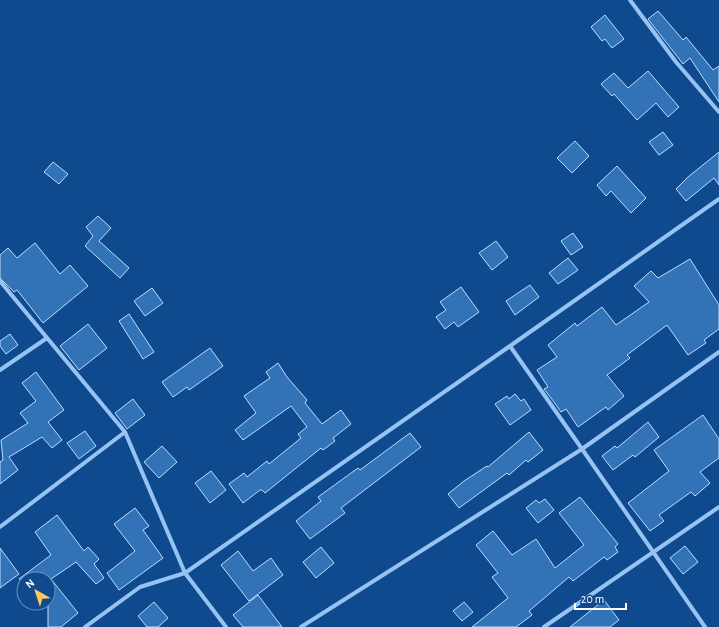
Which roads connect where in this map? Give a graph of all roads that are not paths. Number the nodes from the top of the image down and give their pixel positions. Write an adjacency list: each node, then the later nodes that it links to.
1 (630, 0): 2 (street)
2 (719, 112)
3 (719, 199): 6 (street)
4 (0, 281): 5 (street)
5 (47, 338): 8 (street); 9 (street)
6 (510, 346): 10 (street); 14 (street)
7 (719, 352): 10 (street)
8 (0, 370)
9 (125, 432): 12 (street); 14 (street)
10 (582, 448): 13 (street); 17 (street)
11 (719, 507): 13 (street)
12 (0, 527)
13 (654, 553): 18 (street); 19 (street)
14 (185, 573): 15 (street); 16 (street)
15 (85, 627)
16 (226, 627)
17 (301, 627)
18 (544, 627)
19 (705, 627)

